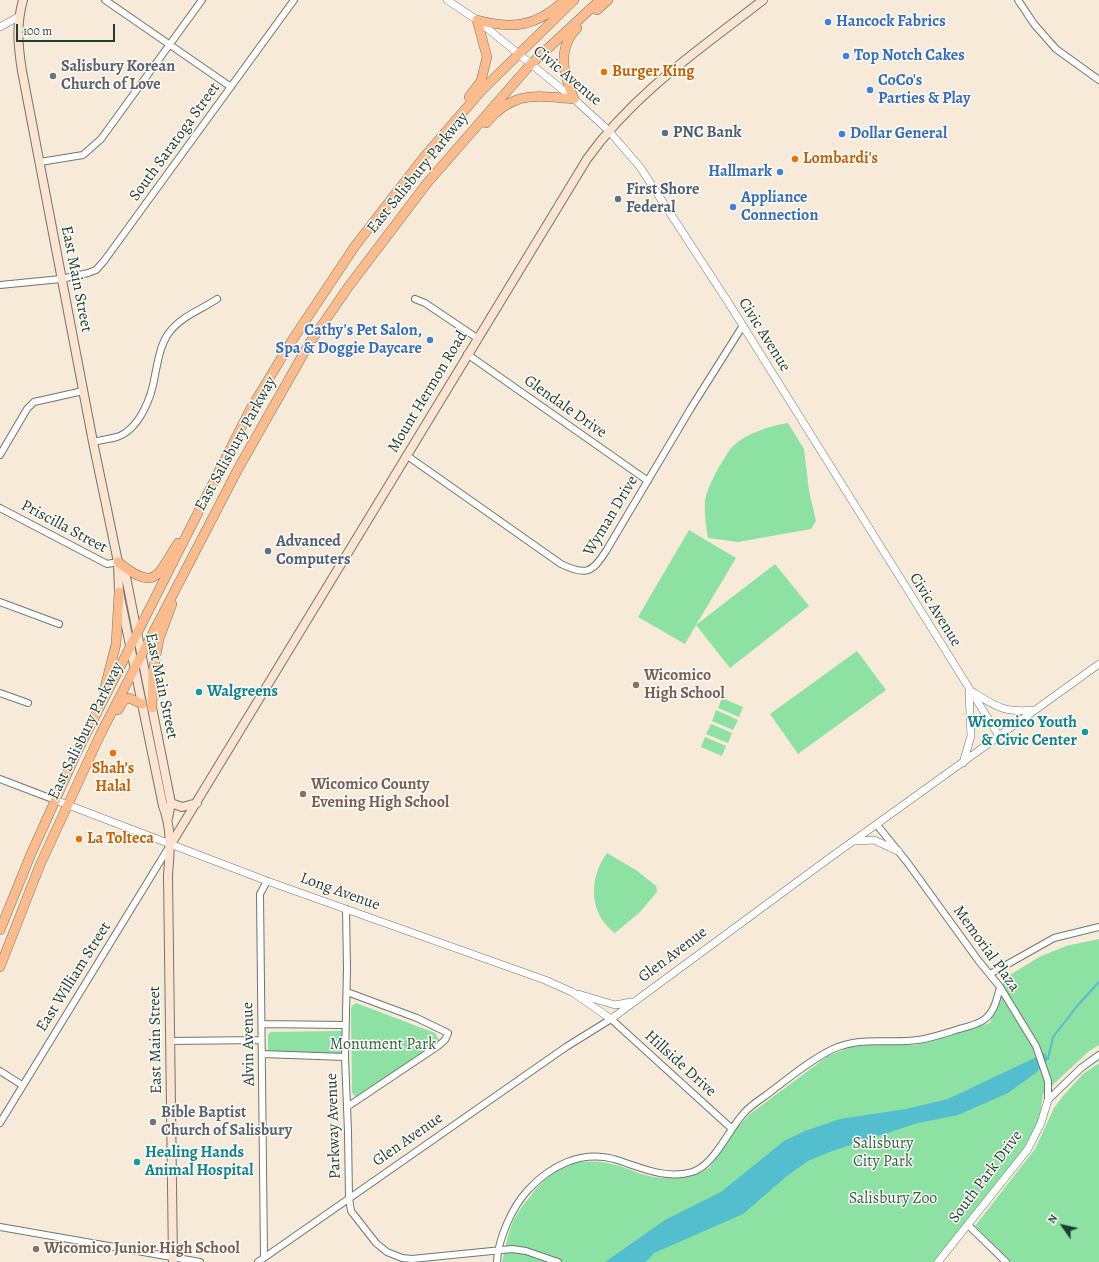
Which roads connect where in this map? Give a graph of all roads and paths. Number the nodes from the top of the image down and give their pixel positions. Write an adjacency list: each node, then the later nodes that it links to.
1 (23, 0): 12 (main road, East Main Street)
2 (105, 0): 15 (street)
3 (202, 0): 15 (street)
4 (294, 0): 19 (street, South Saratoga Street)
5 (447, 0): 13 (street, Civic Avenue)
6 (565, 0): 13 (main road)
7 (574, 0): 16 (main road, East Salisbury Parkway)
8 (600, 0): 17 (main road, East Salisbury Parkway)
9 (608, 0): 20 (main road)
10 (762, 0): 21 (main road, Mount Hermon Road)
11 (1018, 0): 18 (street)
12 (18, 16): 14 (street); 23 (main road, East Main Street)
13 (478, 20): 16 (street, Civic Avenue); 22 (main road)
14 (0, 27)
15 (170, 45): 19 (street); 23 (street)
16 (518, 53): 17 (street, Civic Avenue); 22 (main road, East Salisbury Parkway)
17 (530, 65): 20 (street, Civic Avenue); 24 (main road, East Salisbury Parkway)
18 (1099, 80)
19 (231, 87): 25 (street, South Saratoga Street)
20 (574, 100): 21 (street, Civic Avenue); 24 (main road)
21 (608, 130): 29 (street, Civic Avenue); 30 (main road, Mount Hermon Road)
22 (440, 138): 38 (main road, East Salisbury Parkway)
23 (40, 162): 25 (main road, East Main Street)
24 (428, 182): 40 (main road, East Salisbury Parkway)
25 (61, 278): 26 (street, South Saratoga Street); 32 (main road, East Main Street)
26 (0, 285)
27 (217, 299): 33 (street)
28 (415, 300): 30 (street)
29 (742, 327): 36 (street, Wyman Drive); 49 (street, Civic Avenue)
30 (477, 338): 31 (main road, Mount Hermon Road)
31 (467, 354): 35 (main road, Mount Hermon Road); 36 (street, Glendale Drive)
32 (83, 391): 33 (main road, East Main Street); 34 (street)
33 (93, 442): 39 (main road, East Main Street)
34 (0, 455)
35 (406, 455): 36 (street, Wyman Drive); 62 (main road, Mount Hermon Road)
36 (648, 481)
37 (0, 508): 39 (street, Priscilla Street)
38 (198, 516): 39 (main road); 44 (main road, East Salisbury Parkway)
39 (118, 562): 41 (main road, East Main Street); 44 (main road, East Main Street)
40 (178, 587): 46 (main road, East Salisbury Parkway); 54 (main road)
41 (119, 592): 45 (main road, East Main Street); 53 (main road)
42 (0, 602): 43 (street)
43 (59, 624)
44 (136, 637): 45 (main road, East Salisbury Parkway); 46 (main road, East Main Street)
45 (131, 648): 48 (main road, East Main Street); 53 (main road, East Salisbury Parkway)
46 (140, 655): 48 (main road, East Salisbury Parkway); 54 (main road, East Main Street)
47 (1099, 664): 55 (street, Glen Avenue)
48 (134, 669): 52 (main road, East Main Street); 56 (main road, East Salisbury Parkway)
49 (968, 689): 55 (street); 57 (street, Civic Avenue); 58 (street)
50 (0, 693): 51 (street)
51 (28, 703)
52 (142, 704): 56 (main road); 64 (main road, East Main Street)
53 (100, 706): 60 (main road, East Salisbury Parkway)
54 (152, 708): 61 (main road, East Main Street)
55 (1035, 710): 57 (street, Glen Avenue)
56 (101, 734): 63 (main road, East Salisbury Parkway)
57 (999, 736): 58 (street, Glen Avenue)
58 (963, 763): 65 (street, Glen Avenue)
59 (0, 779): 60 (street)
60 (55, 800): 63 (street, Long Avenue); 72 (main road, East Salisbury Parkway)
61 (171, 803): 62 (main road); 64 (main road, East Main Street)
62 (197, 803): 67 (main road, Mount Hermon Road)
63 (67, 805): 67 (street, Long Avenue); 73 (main road, East Salisbury Parkway)
64 (168, 818): 67 (main road, East Main Street)
65 (877, 825): 66 (street, Glen Avenue); 68 (street, Memorial Plaza)
66 (852, 842): 68 (street); 78 (street, Glen Avenue)
67 (171, 844): 69 (street, Long Avenue); 83 (main road, East Main Street); 88 (street, East William Street)
68 (898, 851): 74 (street, Memorial Plaza)
69 (267, 881): 70 (street, Long Avenue); 80 (street, Alvin Avenue)
70 (346, 909): 76 (street, Parkway Avenue); 77 (street, Long Avenue)
71 (1099, 927): 74 (street)
72 (0, 930)
73 (0, 967)
74 (990, 974): 75 (street, Memorial Plaza)
75 (1000, 987): 89 (street, Memorial Plaza); 92 (street)
76 (346, 992): 81 (street, Parkway Avenue); 90 (street)
77 (572, 992): 78 (street); 79 (street, Long Avenue)
78 (636, 1000): 79 (street, Glen Avenue)
79 (611, 1018): 92 (street, Hillside Drive); 93 (street, Glen Avenue)
80 (262, 1024): 81 (street); 82 (street, Alvin Avenue)
81 (344, 1025): 86 (street, Parkway Avenue)
82 (261, 1040): 83 (street); 84 (street, Alvin Avenue)
83 (170, 1041): 98 (main road, East Main Street)
84 (262, 1054): 86 (street); 97 (street, Alvin Avenue)
85 (1099, 1055): 89 (street, South Park Drive)
86 (344, 1056): 90 (street, Parkway Avenue)
87 (0, 1071): 88 (street)
88 (22, 1085): 91 (street, East William Street)
89 (1048, 1100): 94 (street, South Park Drive)
90 (347, 1107): 93 (street, Parkway Avenue)
91 (0, 1123)
92 (731, 1128): 96 (street)
93 (349, 1198): 96 (street, Parkway Avenue); 97 (street, Glen Avenue)
94 (968, 1225): 103 (street, South Park Drive); 104 (street)
95 (0, 1227): 98 (street)
96 (497, 1252): 101 (street); 102 (street, Parkway Avenue)
97 (264, 1258): 100 (street, Glen Avenue)
98 (173, 1259): 99 (street)
99 (200, 1262)
100 (258, 1262)
101 (496, 1262)
102 (558, 1262)
103 (938, 1262)
104 (1006, 1262)

